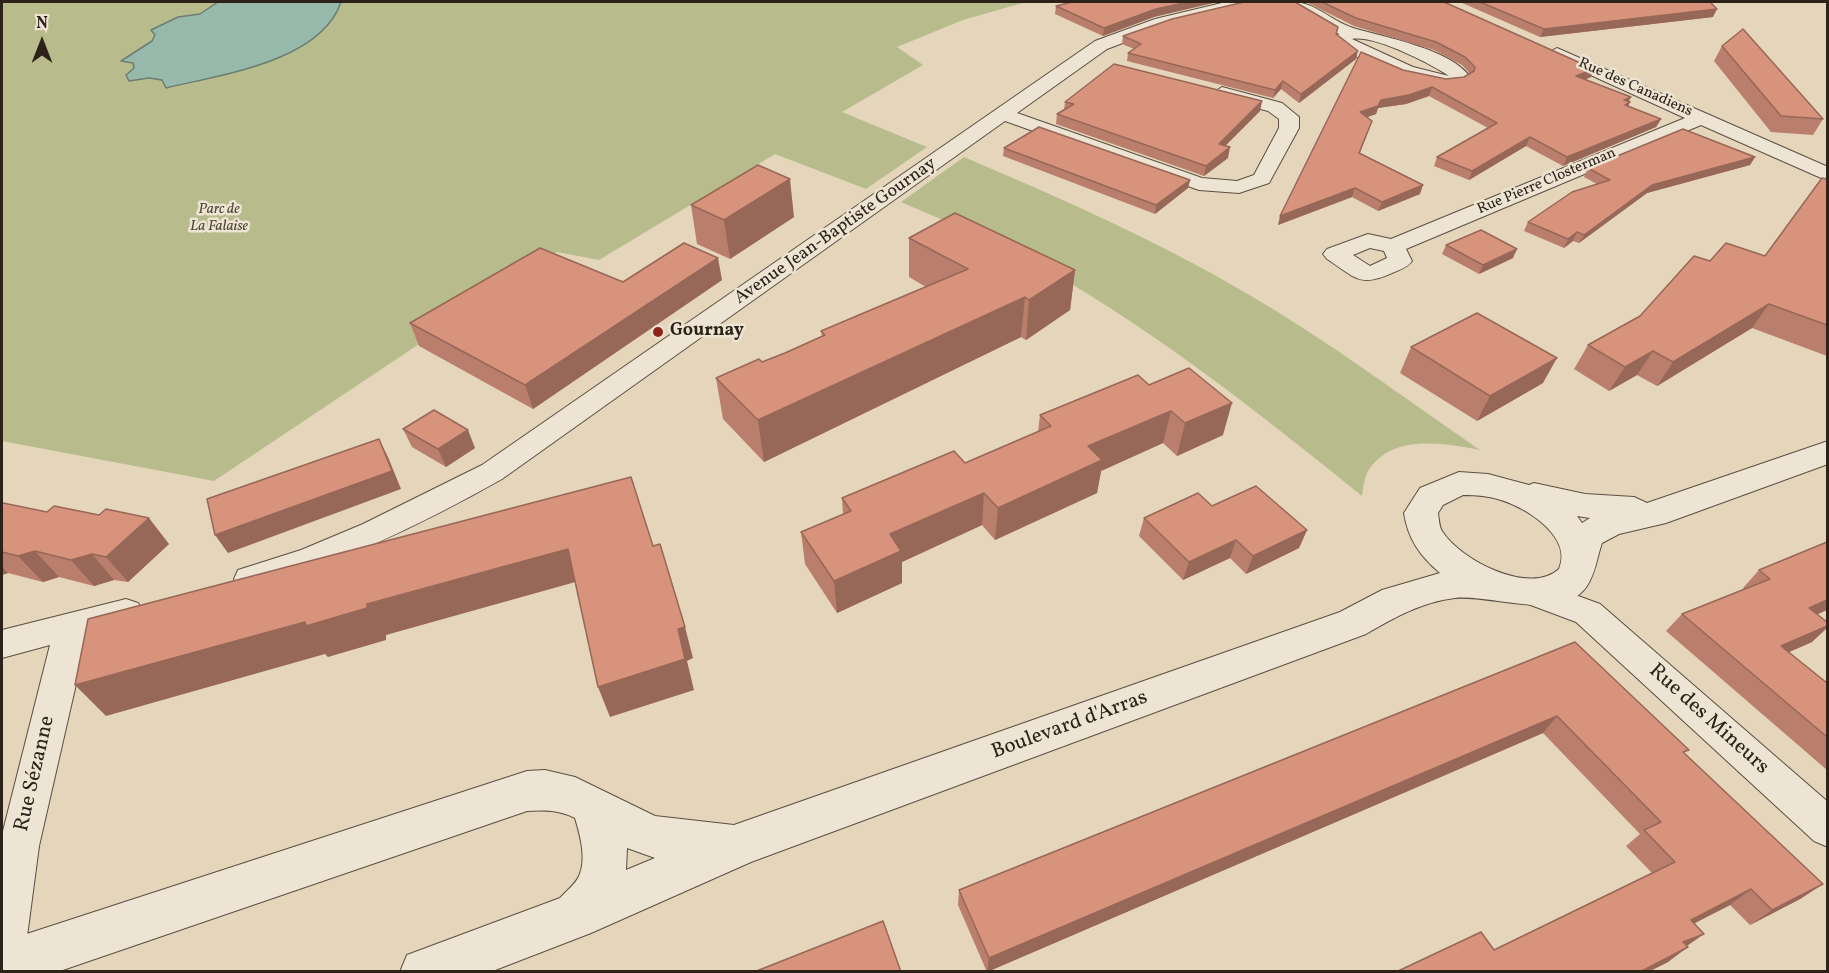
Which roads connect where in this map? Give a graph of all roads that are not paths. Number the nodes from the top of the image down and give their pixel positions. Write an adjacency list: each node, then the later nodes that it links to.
1 (1244, 2): 5 (street, Avenue Jean-Baptiste Gournay)
2 (1294, 2): 3 (street)
3 (1352, 34): 3 (street)
4 (1540, 45): 9 (street, Rue des Canadiens)
5 (1082, 58): 6 (street); 8 (street, Avenue Jean-Baptiste Gournay)
6 (1107, 64)
7 (1208, 90): 8 (street)
8 (1003, 114): 18 (street, Avenue Jean-Baptiste Gournay)
9 (1701, 118): 10 (street, Rue des Canadiens); 11 (street, Rue Pierre Closterman)
10 (1827, 175)
11 (1393, 246)
12 (1827, 452): 14 (street)
13 (1507, 490): 14 (street); 15 (street); 16 (street)
14 (1675, 507): 16 (street)
15 (1422, 524): 17 (street); 20 (street, Boulevard d'Arras)
16 (1577, 565): 19 (street); 22 (street, Rue des Mineurs)
17 (1490, 585): 19 (street); 20 (street, Boulevard d'Arras)
18 (223, 587)
19 (1533, 592): 22 (street, Rue des Mineurs)
20 (1395, 600): 27 (street, Boulevard d'Arras)
21 (147, 607): 23 (street)
22 (1588, 613): 26 (street, Rue des Mineurs)
23 (72, 626): 24 (street); 29 (street, Rue Sézanne)
24 (2, 644)
25 (592, 806): 27 (street); 28 (street); 30 (street)
26 (1827, 828)
27 (741, 844): 28 (street, Boulevard d'Arras)
28 (574, 916): 31 (street, Boulevard d'Arras)
29 (2, 959)
30 (2, 966)
31 (424, 972)

